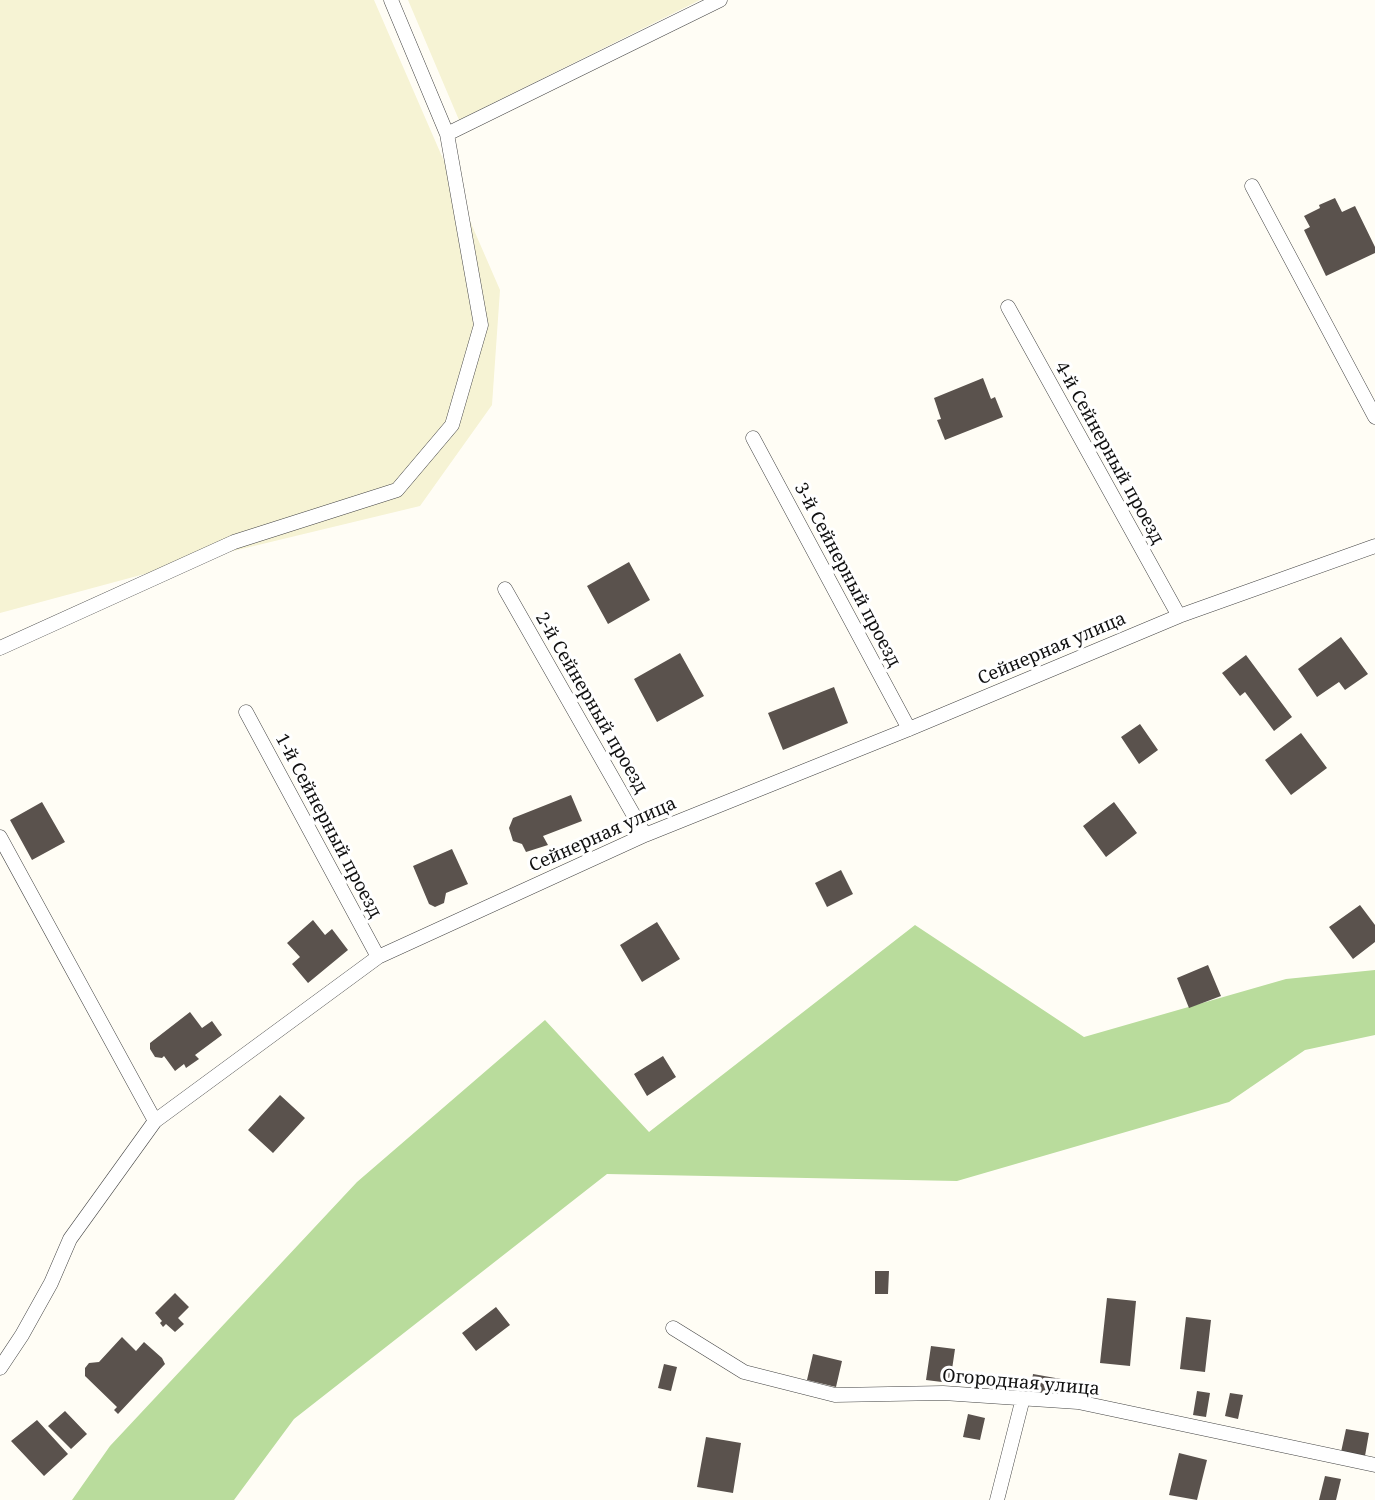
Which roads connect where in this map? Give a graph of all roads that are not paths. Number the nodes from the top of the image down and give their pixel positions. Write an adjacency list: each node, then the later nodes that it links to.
1 (391, 0): 3 (lane)
2 (720, 0): 3 (lane)
3 (447, 134): 11 (lane)
4 (1252, 186): 6 (lane)
5 (1008, 307): 10 (lane, 4-й Сейнерный проезд)
6 (1375, 417)
7 (753, 438): 13 (lane, 3-й Сейнерный проезд)
8 (1375, 546): 10 (lane, Сейнерная улица)
9 (505, 589): 14 (lane, 2-й Сейнерный проезд)
10 (1179, 616): 13 (lane, Сейнерная улица)
11 (0, 648)
12 (246, 712): 16 (lane, 1-й Сейнерный проезд)
13 (909, 729): 14 (lane, Сейнерная улица)
14 (645, 835): 16 (lane, Сейнерная улица)
15 (0, 837): 17 (lane)
16 (378, 957): 17 (lane, Сейнерная улица)
17 (155, 1121): 19 (lane, Сейнерная улица)
18 (673, 1328): 20 (lane, Огородная улица)
19 (0, 1368)
20 (1023, 1398): 21 (lane, Огородная улица); 22 (lane)
21 (1375, 1465)
22 (997, 1500)

